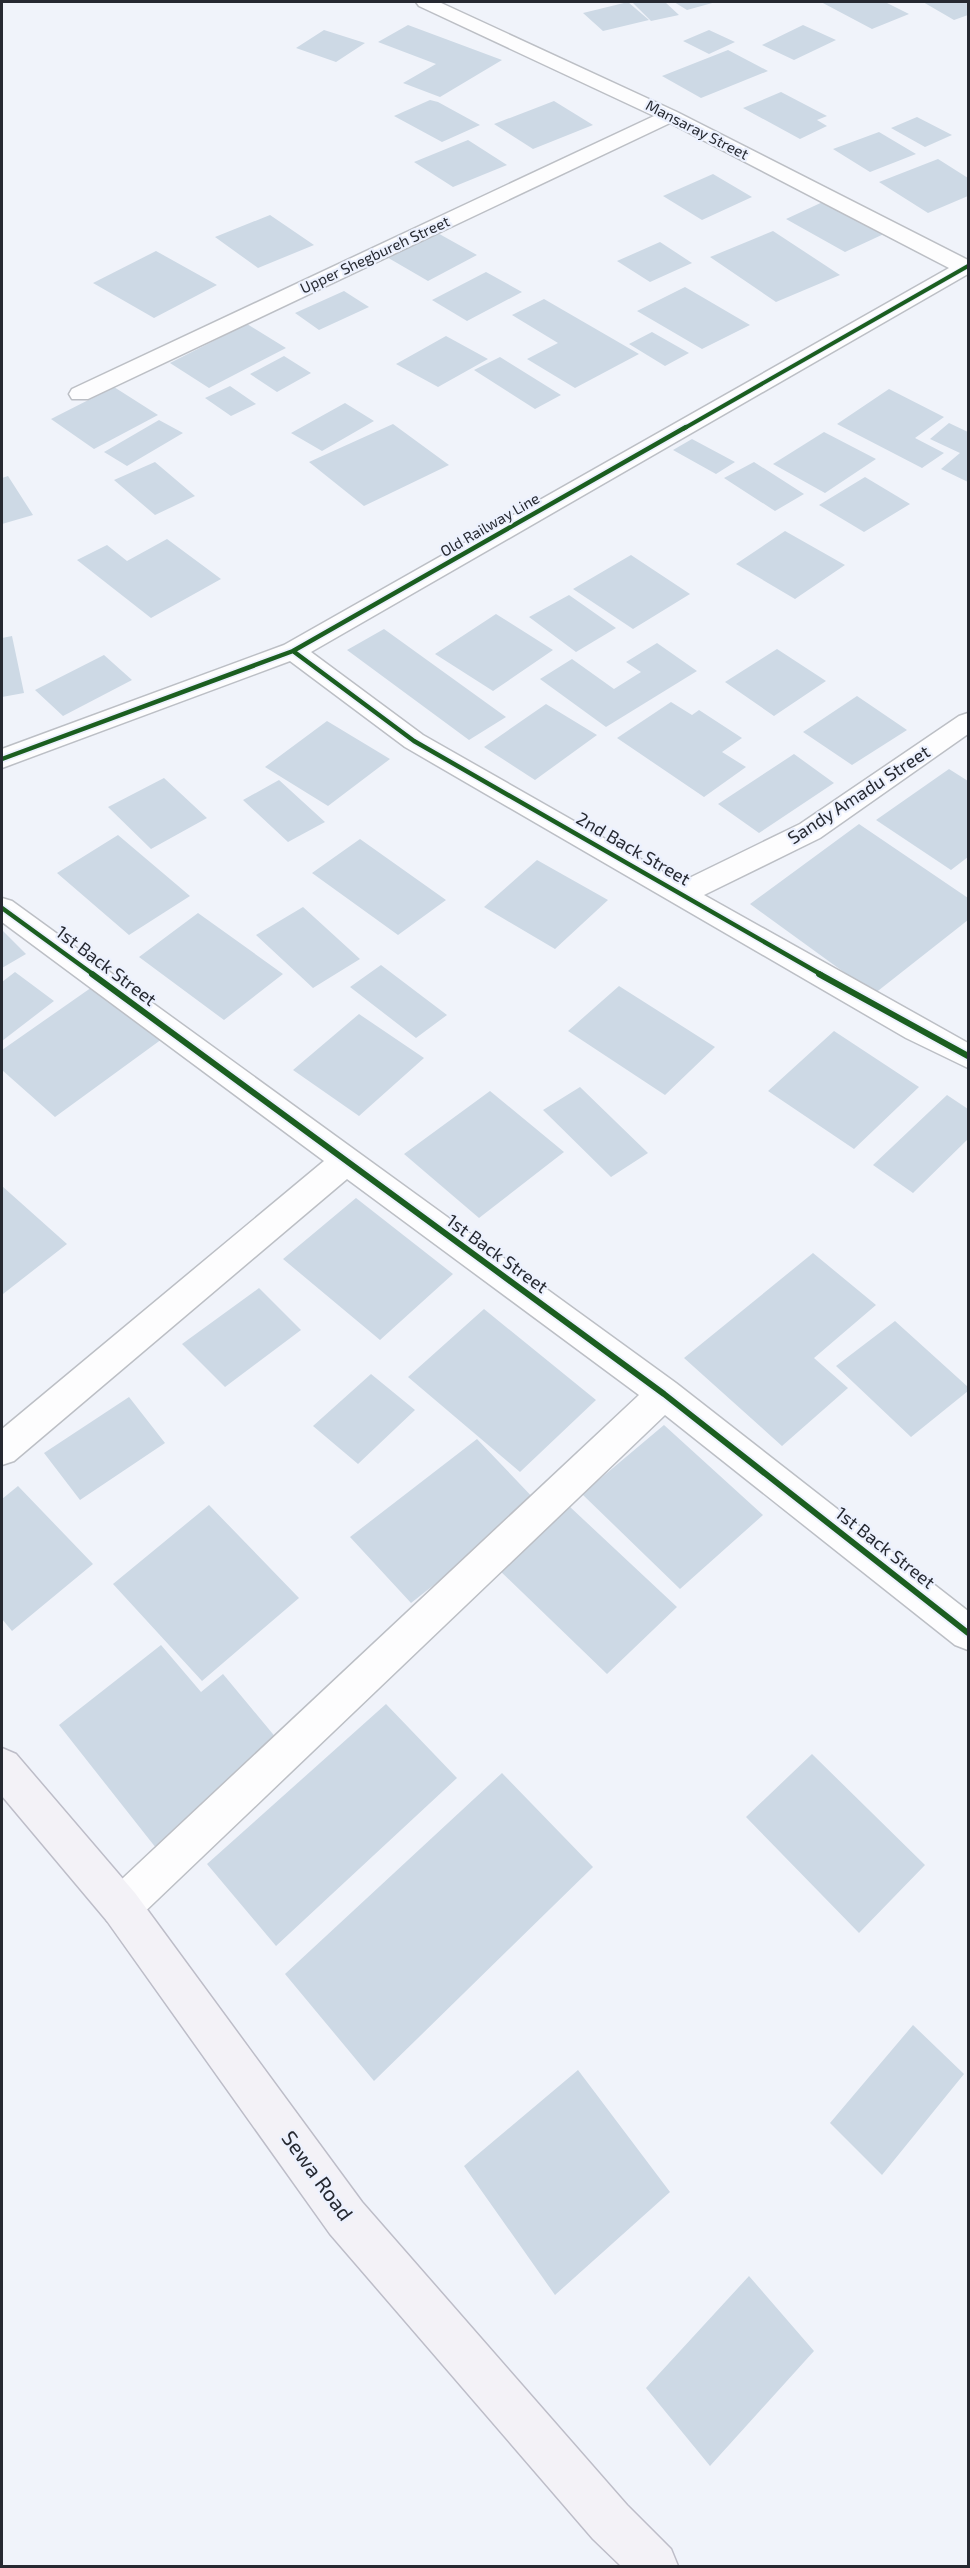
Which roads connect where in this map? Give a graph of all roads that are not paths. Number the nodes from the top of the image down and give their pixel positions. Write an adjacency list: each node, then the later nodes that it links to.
1 (425, 2): 2 (street, Mansaray Street)
2 (670, 116): 3 (street, Mansaray Street); 4 (street, Upper Shegbureh Street)
3 (966, 266): 5 (street, Old Railway Line)
4 (80, 394)
5 (293, 651): 7 (street, Old Railway Line); 8 (street, 2nd Back Street)
6 (969, 723): 8 (street, Sandy Amadu Street)
7 (2, 759)
8 (681, 894): 10 (street, 2nd Back Street)
9 (2, 908): 11 (street, 1st Back Street)
10 (969, 1056)
11 (345, 1162): 12 (street, 1st Back Street); 13 (street)
12 (664, 1394): 14 (street, 1st Back Street); 16 (street)
13 (2, 1450)
14 (969, 1633)
15 (2, 1767): 16 (main road, Sewa Road)
16 (121, 1907): 17 (main road, Sewa Road)
17 (654, 2566)

